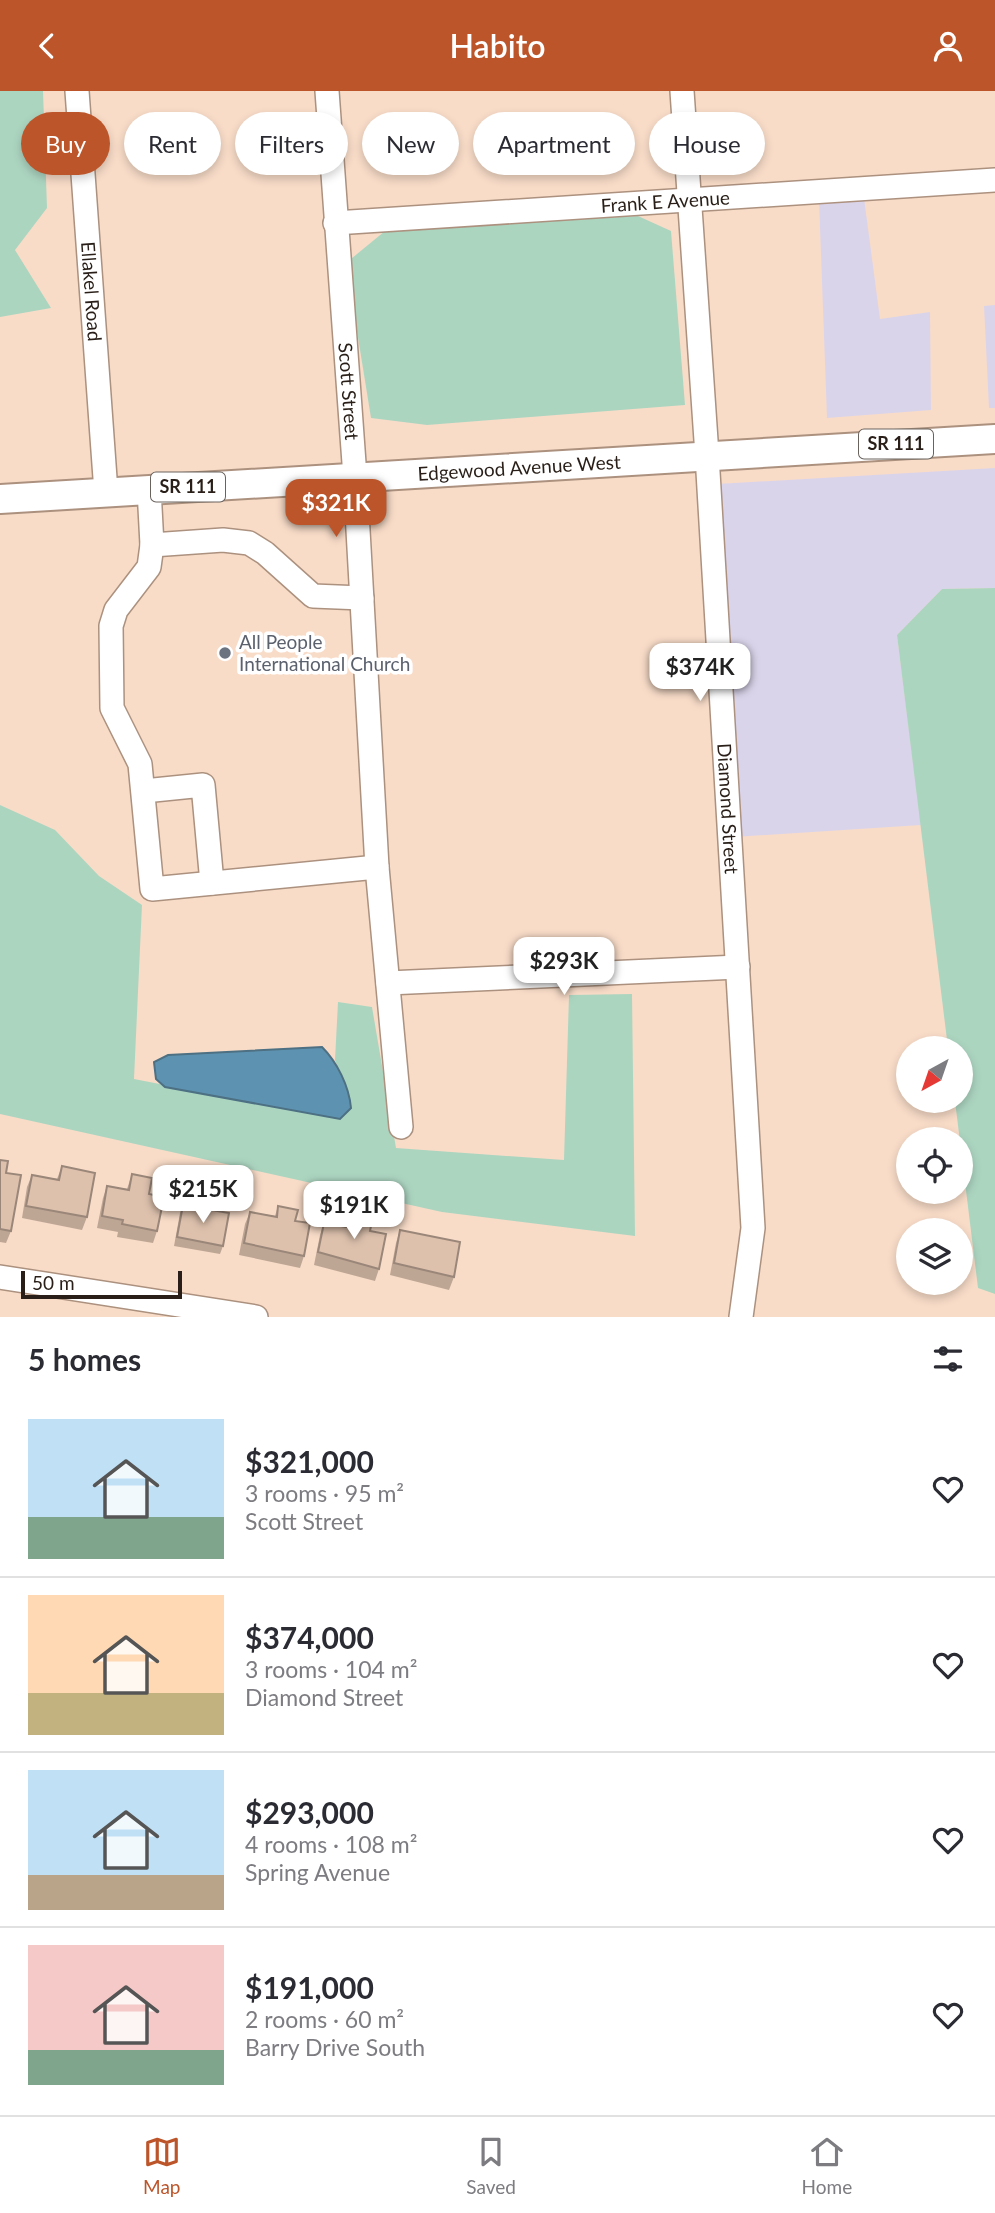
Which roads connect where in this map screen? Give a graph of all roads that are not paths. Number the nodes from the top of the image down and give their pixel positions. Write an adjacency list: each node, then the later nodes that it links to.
1 (77, 91): 11 (street, Ellakel Road)
2 (327, 91): 6 (street, Scott Street)
3 (682, 91): 5 (street, Diamond Street)
4 (995, 180): 5 (street, Frank E Avenue)
5 (689, 199): 6 (street, Frank E Avenue); 8 (street, Diamond Street)
6 (335, 223): 9 (street, Scott Street)
7 (995, 439): 8 (main road, Edgewood Avenue West / SR 111)
8 (707, 455): 9 (main road, Edgewood Avenue West / SR 111); 18 (street, Diamond Street)
9 (355, 477): 10 (main road, Edgewood Avenue West / SR 111); 14 (street, Scott Street)
10 (149, 489): 11 (main road, Edgewood Avenue West / SR 111); 13 (street)
11 (106, 492): 12 (main road, Edgewood Avenue West / SR 111)
12 (0, 499)
13 (152, 545): 14 (street); 15 (street)
14 (362, 598): 16 (street, Scott Street)
15 (144, 791): 17 (street); 17 (street)
16 (377, 867): 17 (street); 19 (street, Scott Street)
17 (212, 883)
18 (738, 967): 19 (street); 23 (street, Diamond Street)
19 (388, 983): 20 (street, Scott Street)
20 (401, 1127)
21 (0, 1277): 22 (street)
22 (256, 1317)
23 (741, 1317)

